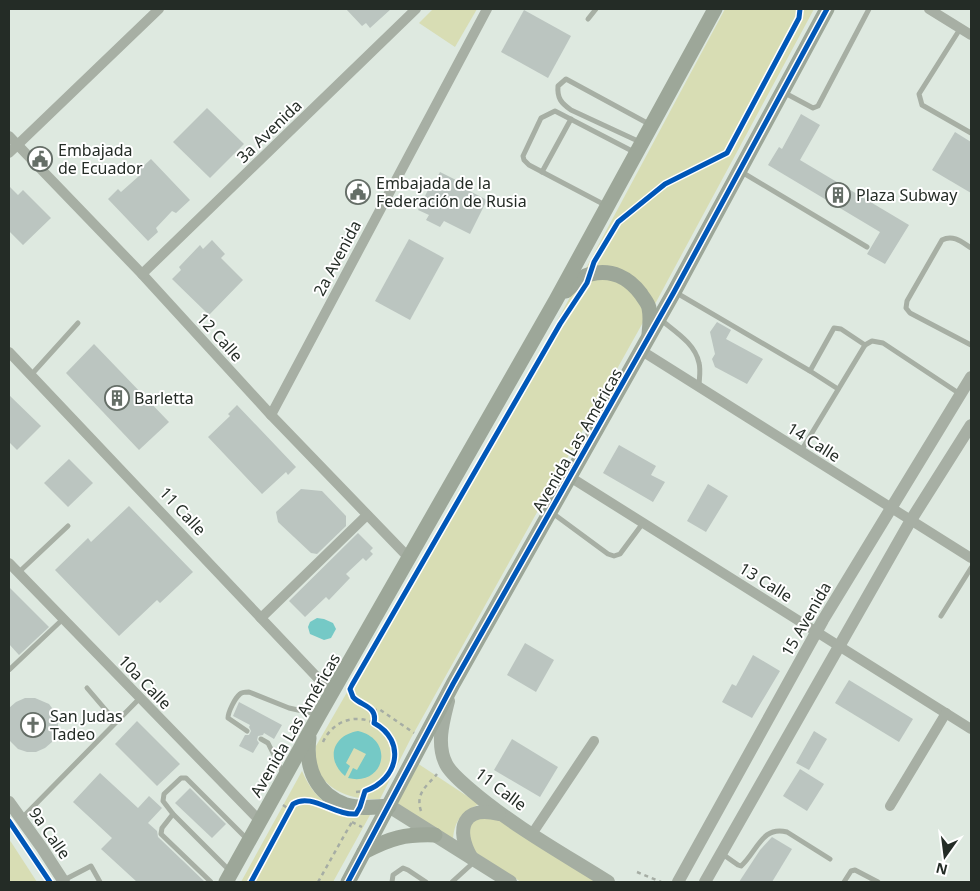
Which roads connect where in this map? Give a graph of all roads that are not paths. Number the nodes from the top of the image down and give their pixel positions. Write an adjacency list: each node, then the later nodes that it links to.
1 (159, 9): 17 (street)
2 (416, 9): 25 (street, 3a Avenida)
3 (487, 9): 40 (street, 2a Avenida)
4 (596, 9): 9 (lane)
5 (716, 9): 14 (main road, Avenida Las Américas)
6 (827, 9): 12 (main road, Avenida Las Américas)
7 (869, 9): 12 (lane)
8 (930, 9): 10 (street)
9 (588, 19)
10 (960, 28): 11 (street); 15 (lane)
11 (971, 35)
12 (782, 92): 20 (main road, Avenida Las Américas)
13 (571, 119): 18 (lane); 21 (lane); 21 (lane)
14 (652, 126): 18 (main road, Avenida Las Américas); 18 (lane)
15 (971, 133)
16 (9, 136): 17 (street, 12 Calle)
17 (17, 145): 19 (street); 25 (street, 12 Calle)
18 (640, 148): 22 (main road, Avenida Las Américas)
19 (9, 153)
20 (740, 171): 23 (lane); 26 (main road, Avenida Las Américas)
21 (542, 172): 22 (lane)
22 (608, 207): 27 (main road, Avenida Las Américas)
23 (867, 247)
24 (971, 248): 31 (lane)
25 (142, 274): 40 (street, 12 Calle)
26 (674, 292): 28 (main road, Avenida Las Américas); 34 (lane)
27 (556, 300): 32 (main road); 51 (main road, Avenida Las Américas)
28 (659, 319): 32 (main road, Avenida Las Américas); 37 (lane)
29 (78, 323): 35 (lane)
30 (865, 345): 34 (lane); 38 (lane); 39 (lane)
31 (971, 345)
32 (644, 346): 37 (street, 14 Calle); 43 (main road, Avenida Las Américas)
33 (9, 352): 35 (street, 11 Calle)
34 (810, 371): 38 (lane)
35 (30, 375): 56 (street, 11 Calle)
36 (971, 378): 39 (street, 15 Avenida)
37 (699, 387): 42 (street, 14 Calle)
38 (838, 390): 42 (lane)
39 (961, 394): 44 (street, 15 Avenida)
40 (271, 415): 46 (street, 12 Calle)
41 (971, 427): 47 (street)
42 (801, 451): 44 (street, 14 Calle)
43 (570, 477): 45 (main road, Avenida Las Américas); 48 (street, 13 Calle)
44 (891, 508): 47 (street, 14 Calle); 58 (street, 15 Avenida)
45 (550, 511): 48 (lane); 61 (main road, Avenida Las Américas)
46 (367, 515): 51 (street, 12 Calle); 56 (street)
47 (911, 520): 50 (street, 14 Calle); 59 (street)
48 (643, 523): 58 (street, 13 Calle)
49 (68, 526): 54 (lane)
50 (971, 558)
51 (410, 559): 63 (main road, Avenida Las Américas)
52 (9, 563): 54 (street, 10a Calle)
53 (971, 568): 55 (lane)
54 (18, 573): 57 (street, 10a Calle)
55 (941, 616)
56 (261, 618): 63 (street, 11 Calle)
57 (64, 619): 60 (lane); 64 (street, 10a Calle)
58 (817, 632): 59 (street, 13 Calle); 98 (street, 15 Avenida)
59 (840, 647): 65 (street, 13 Calle); 85 (street)
60 (9, 670)
61 (453, 684): 75 (main road, Avenida Las Américas); 78 (main road, 11 Calle)
62 (87, 688): 67 (lane)
63 (332, 693): 66 (main road, Avenida Las Américas)
64 (140, 698): 67 (lane); 80 (street, 10a Calle)
65 (946, 713): 68 (street, 13 Calle); 76 (street)
66 (319, 715): 69 (lane); 70 (main road, Avenida Las Américas)
67 (116, 722): 79 (lane)
68 (971, 729)
69 (247, 731)
70 (310, 732): 73 (main road, Avenida Las Américas); 75 (main road)
71 (261, 739): 73 (lane)
72 (594, 741): 81 (street)
73 (285, 776): 80 (main road, Avenida Las Américas)
74 (9, 802): 79 (street, 9a Calle)
75 (389, 806): 82 (main road); 84 (main road, Avenida Las Américas)
76 (890, 806)
77 (173, 814): 83 (lane); 88 (lane); 91 (lane)
78 (505, 816): 81 (main road, 11 Calle); 86 (main road)
79 (21, 818): 89 (street, 9a Calle)
80 (260, 821): 83 (main road, Avenida Las Américas)
81 (532, 834): 97 (main road, 11 Calle)
82 (435, 835): 84 (main road); 86 (main road)
83 (249, 841): 88 (main road, Avenida Las Américas)
84 (364, 852): 92 (main road, Avenida Las Américas)
85 (722, 853): 87 (lane); 99 (street)
86 (474, 859): 95 (lane); 96 (main road)
87 (830, 859)
88 (229, 877)
89 (64, 881): 90 (lane)
90 (100, 882)
91 (211, 882)
92 (348, 882)
93 (392, 882): 94 (lane)
94 (426, 882)
95 (452, 882)
96 (510, 882)
97 (608, 882)
98 (678, 882)
99 (705, 882)
100 (844, 882): 101 (lane)
101 (878, 882)

